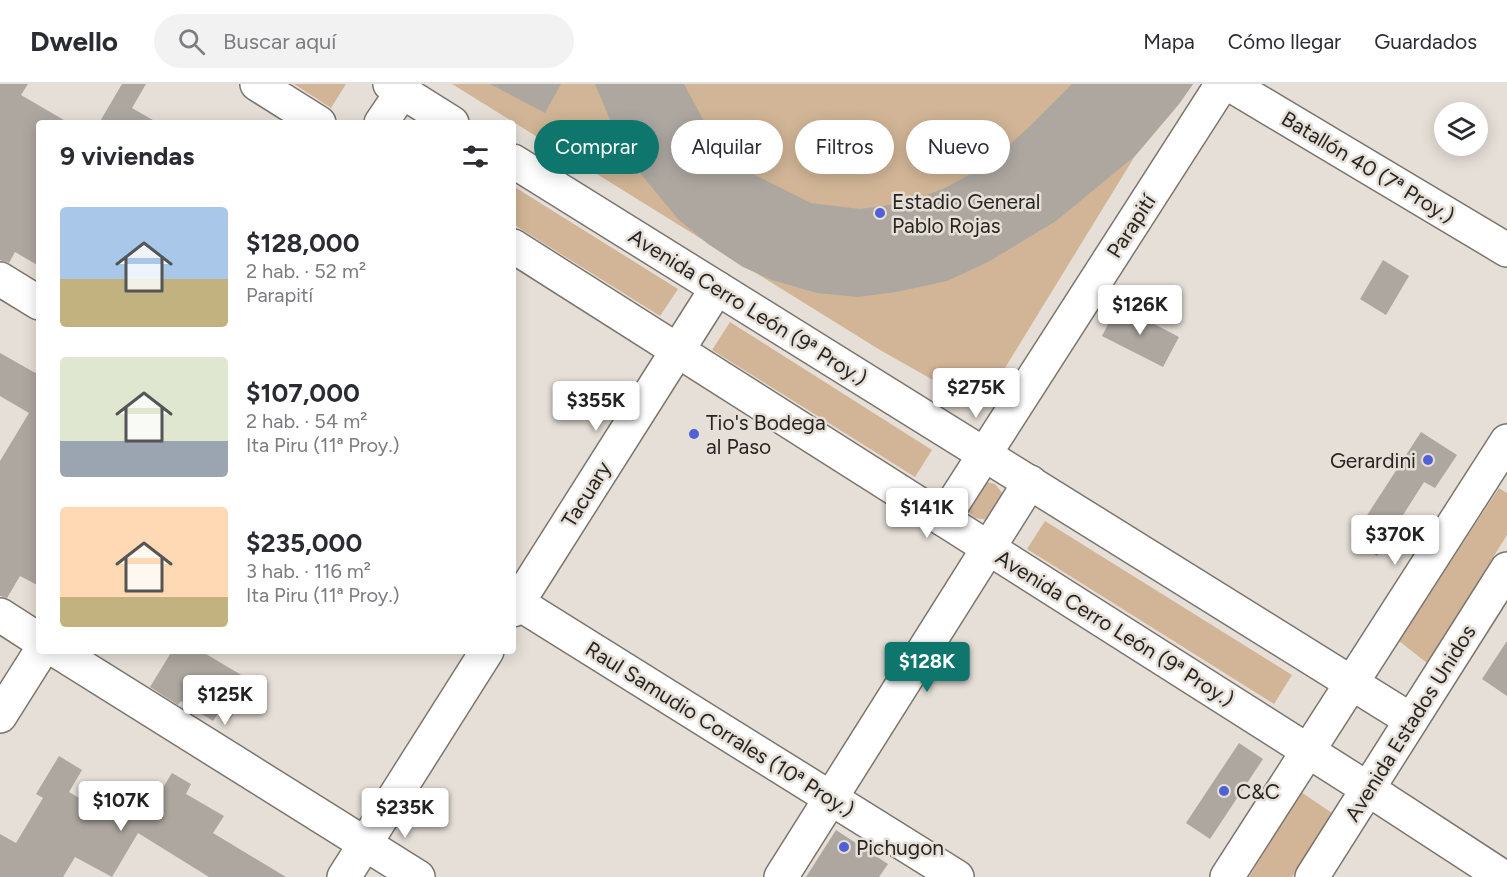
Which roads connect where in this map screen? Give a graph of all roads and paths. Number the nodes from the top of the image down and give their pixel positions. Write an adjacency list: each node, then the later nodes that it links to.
1 (257, 84): 5 (street)
2 (1222, 84): 16 (street, Parapití)
3 (1229, 84): 10 (street, Batallón 40 (7ª Proy.))
4 (396, 88): 6 (street); 7 (street)
5 (314, 120)
6 (382, 120)
7 (447, 120)
8 (516, 163): 12 (street, Avenida Cerro León (9ª Proy.))
9 (516, 248): 14 (street, Avenida Cerro León (9ª Proy.))
10 (1507, 250)
11 (0, 279): 13 (street)
12 (717, 288): 14 (street, Tacuary); 16 (street, Avenida Cerro León (9ª Proy.))
13 (36, 301)
14 (677, 351): 18 (street, Avenida Cerro León (9ª Proy.)); 21 (street, Tacuary)
15 (1505, 448): 28 (street)
16 (984, 454): 17 (street, Avenida Cerro León (9ª Proy.)); 18 (street, Parapití)
17 (1030, 482): 19 (street); 28 (street, Avenida Cerro León (9ª Proy.))
18 (943, 519): 19 (street, Avenida Cerro León (9ª Proy.))
19 (988, 548): 31 (street, Avenida Cerro León (9ª Proy.)); 33 (street)
20 (1507, 569): 30 (street, Avenida Estados Unidos)
21 (516, 602)
22 (516, 605): 33 (street, Raul Samudio Corrales (10ª Proy.))
23 (0, 615): 24 (street)
24 (36, 638)
25 (39, 654): 29 (street)
26 (62, 654): 34 (street)
27 (485, 654): 34 (street)
28 (1351, 682): 30 (street, Avenida Cerro León (9ª Proy.)); 31 (street)
29 (0, 716)
30 (1411, 720): 32 (street, Avenida Estados Unidos)
31 (1307, 750): 32 (street, Avenida Cerro León (9ª Proy.)); 39 (street)
32 (1368, 789): 40 (street, Avenida Estados Unidos); 41 (street, Avenida Cerro León (9ª Proy.))
33 (831, 798): 37 (street); 38 (street, Raul Samudio Corrales (10ª Proy.))
34 (365, 844): 35 (street); 36 (street)
35 (344, 877)
36 (418, 877)
37 (781, 877)
38 (957, 877)
39 (1227, 877)
40 (1312, 877)
41 (1503, 877)

